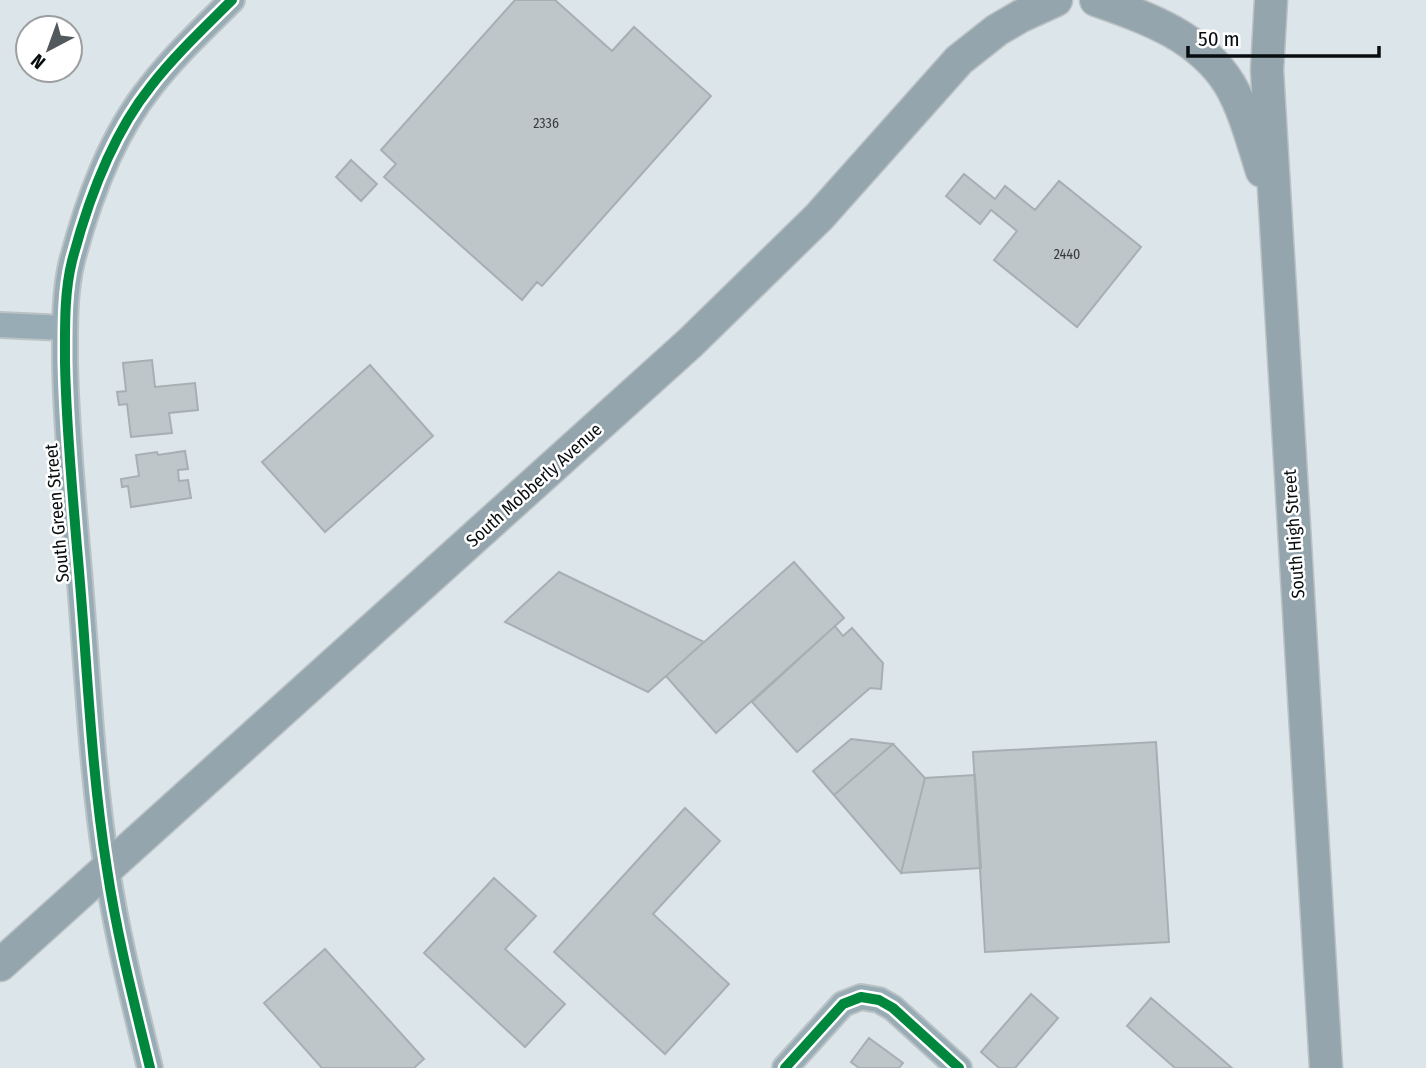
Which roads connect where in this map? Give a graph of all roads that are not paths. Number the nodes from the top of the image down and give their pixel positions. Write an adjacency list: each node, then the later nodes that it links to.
1 (232, 0): 7 (street, South Green Street)
2 (1096, 0): 5 (main road)
3 (1271, 0): 5 (main road, South High Street)
4 (1039, 3): 8 (main road, South Mobberly Avenue)
5 (1275, 210): 13 (main road, South High Street)
6 (0, 325): 7 (street)
7 (65, 328): 8 (street, South Green Street)
8 (107, 870): 9 (main road, South Mobberly Avenue); 10 (street, South Green Street)
9 (0, 965)
10 (150, 1068)
11 (785, 1068): 12 (street)
12 (959, 1068)
13 (1326, 1068)

